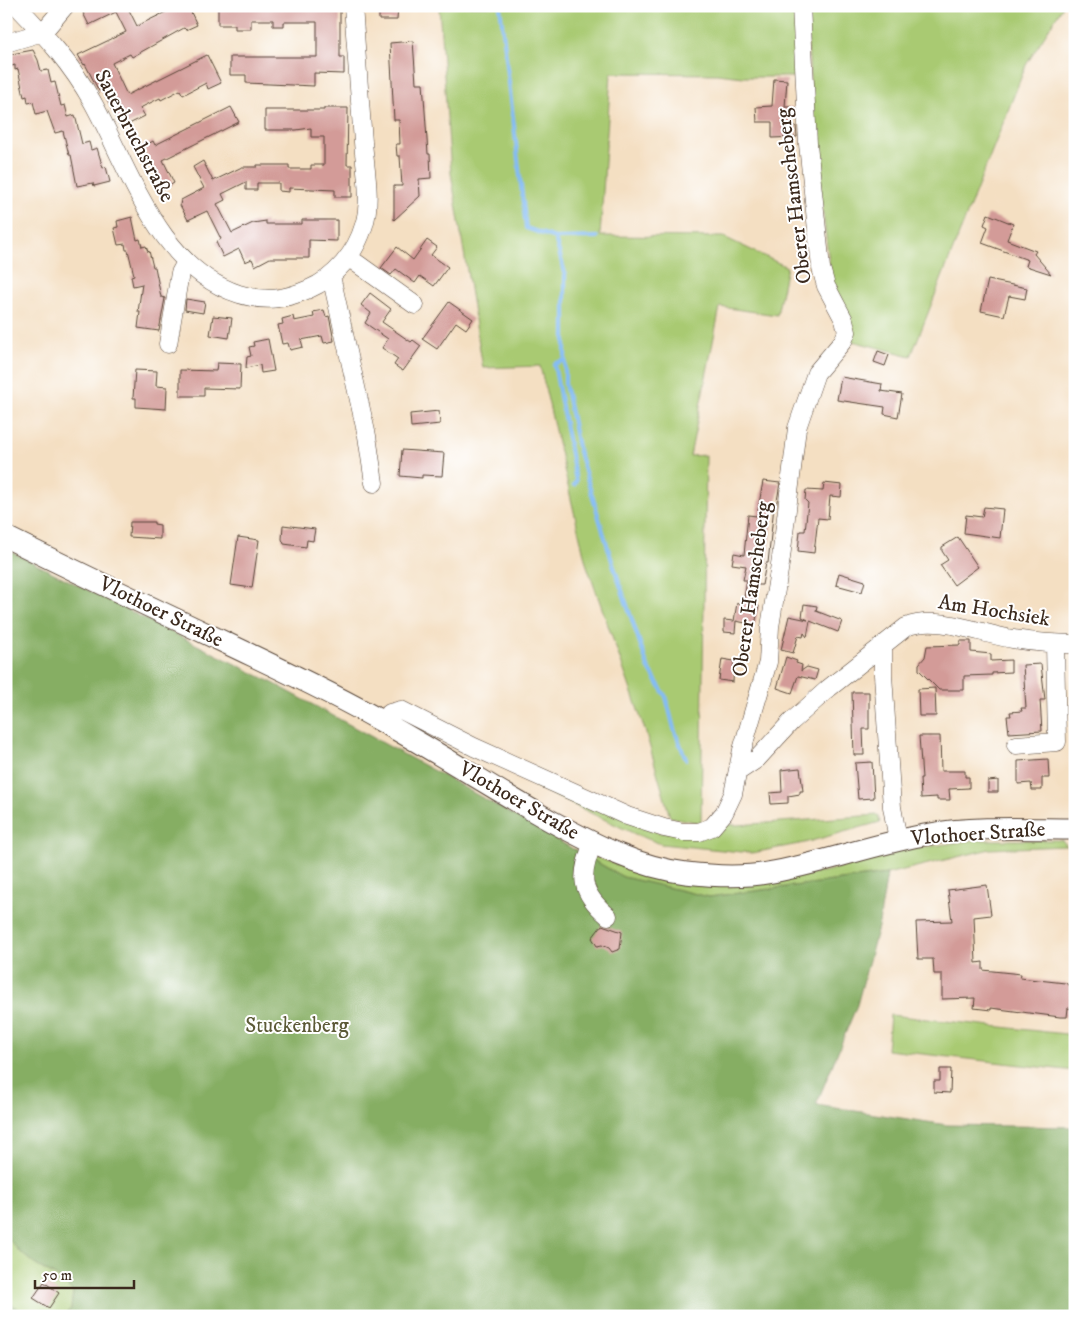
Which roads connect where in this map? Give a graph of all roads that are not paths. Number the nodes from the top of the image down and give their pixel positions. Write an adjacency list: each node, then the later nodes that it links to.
1 (17, 6): 5 (street, Sauerbruchstraße)
2 (66, 6): 5 (street)
3 (353, 6): 7 (street, Sauerbruchstraße)
4 (801, 6): 19 (street, Oberer Hamscheberg)
5 (43, 32): 6 (street); 8 (street, Sauerbruchstraße)
6 (6, 44)
7 (348, 257): 9 (street, Sauerbruchstraße); 10 (street)
8 (186, 262): 9 (street, Sauerbruchstraße); 11 (street)
9 (331, 276): 12 (street)
10 (414, 305)
11 (168, 344)
12 (374, 483)
13 (6, 537): 17 (main road, Vlothoer Straße)
14 (1055, 644): 15 (street, Am Hochsiek); 16 (street, Am Hochsiek); 18 (street)
15 (1075, 644)
16 (883, 645): 19 (street, Am Hochsiek); 21 (street)
17 (380, 720): 19 (street, Oberer Hamscheberg); 22 (main road, Vlothoer Straße)
18 (1016, 745)
19 (738, 771)
20 (1075, 829): 21 (main road, Vlothoer Straße)
21 (898, 840): 22 (main road, Vlothoer Straße)
22 (593, 844): 23 (street)
23 (608, 916)

